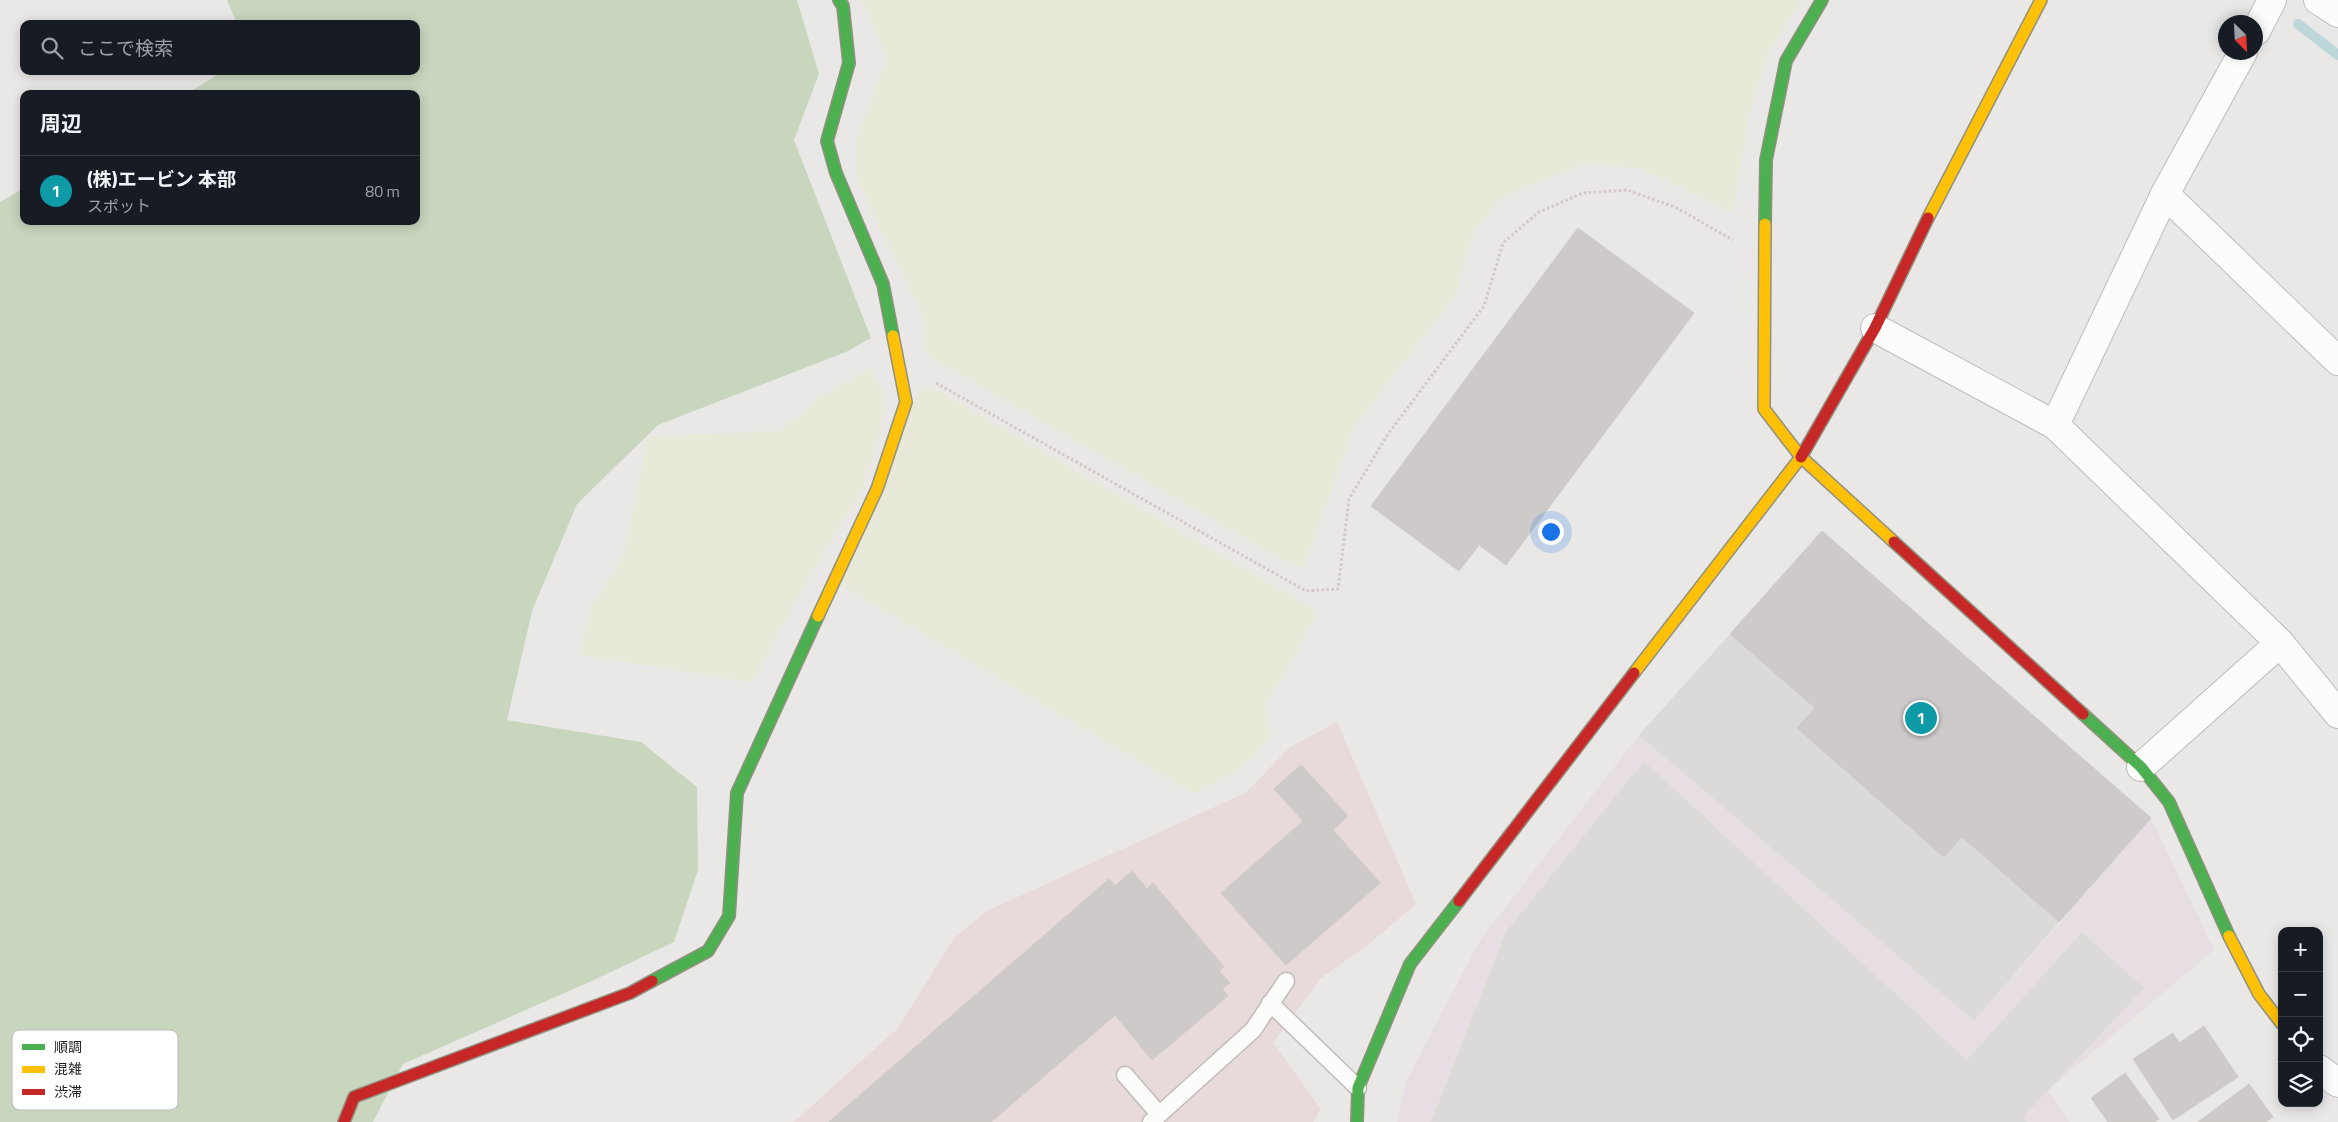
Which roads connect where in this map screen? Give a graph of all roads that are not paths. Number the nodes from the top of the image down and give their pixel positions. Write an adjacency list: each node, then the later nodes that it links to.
1 (839, 0): 25 (street)
2 (1822, 0): 13 (street)
3 (2041, 0): 10 (street)
4 (2272, 0): 7 (street)
5 (2318, 0): 6 (street)
6 (2338, 13)
7 (2263, 17)
8 (2239, 60): 9 (street)
9 (2166, 194): 11 (street); 12 (street)
10 (1875, 328): 12 (street); 13 (street)
11 (2338, 361)
12 (2055, 425): 14 (street)
13 (1801, 457): 16 (street); 23 (street)
14 (2280, 643): 15 (street); 16 (street)
15 (2338, 714)
16 (2142, 767): 19 (street)
17 (1286, 981): 18 (lane)
18 (1270, 1003): 23 (lane); 24 (lane)
19 (2278, 1019)
20 (2323, 1072): 22 (street)
21 (1124, 1074): 24 (lane)
22 (2338, 1083)
23 (1358, 1088): 26 (street)
24 (1155, 1118)
25 (344, 1122)
26 (1357, 1122)

